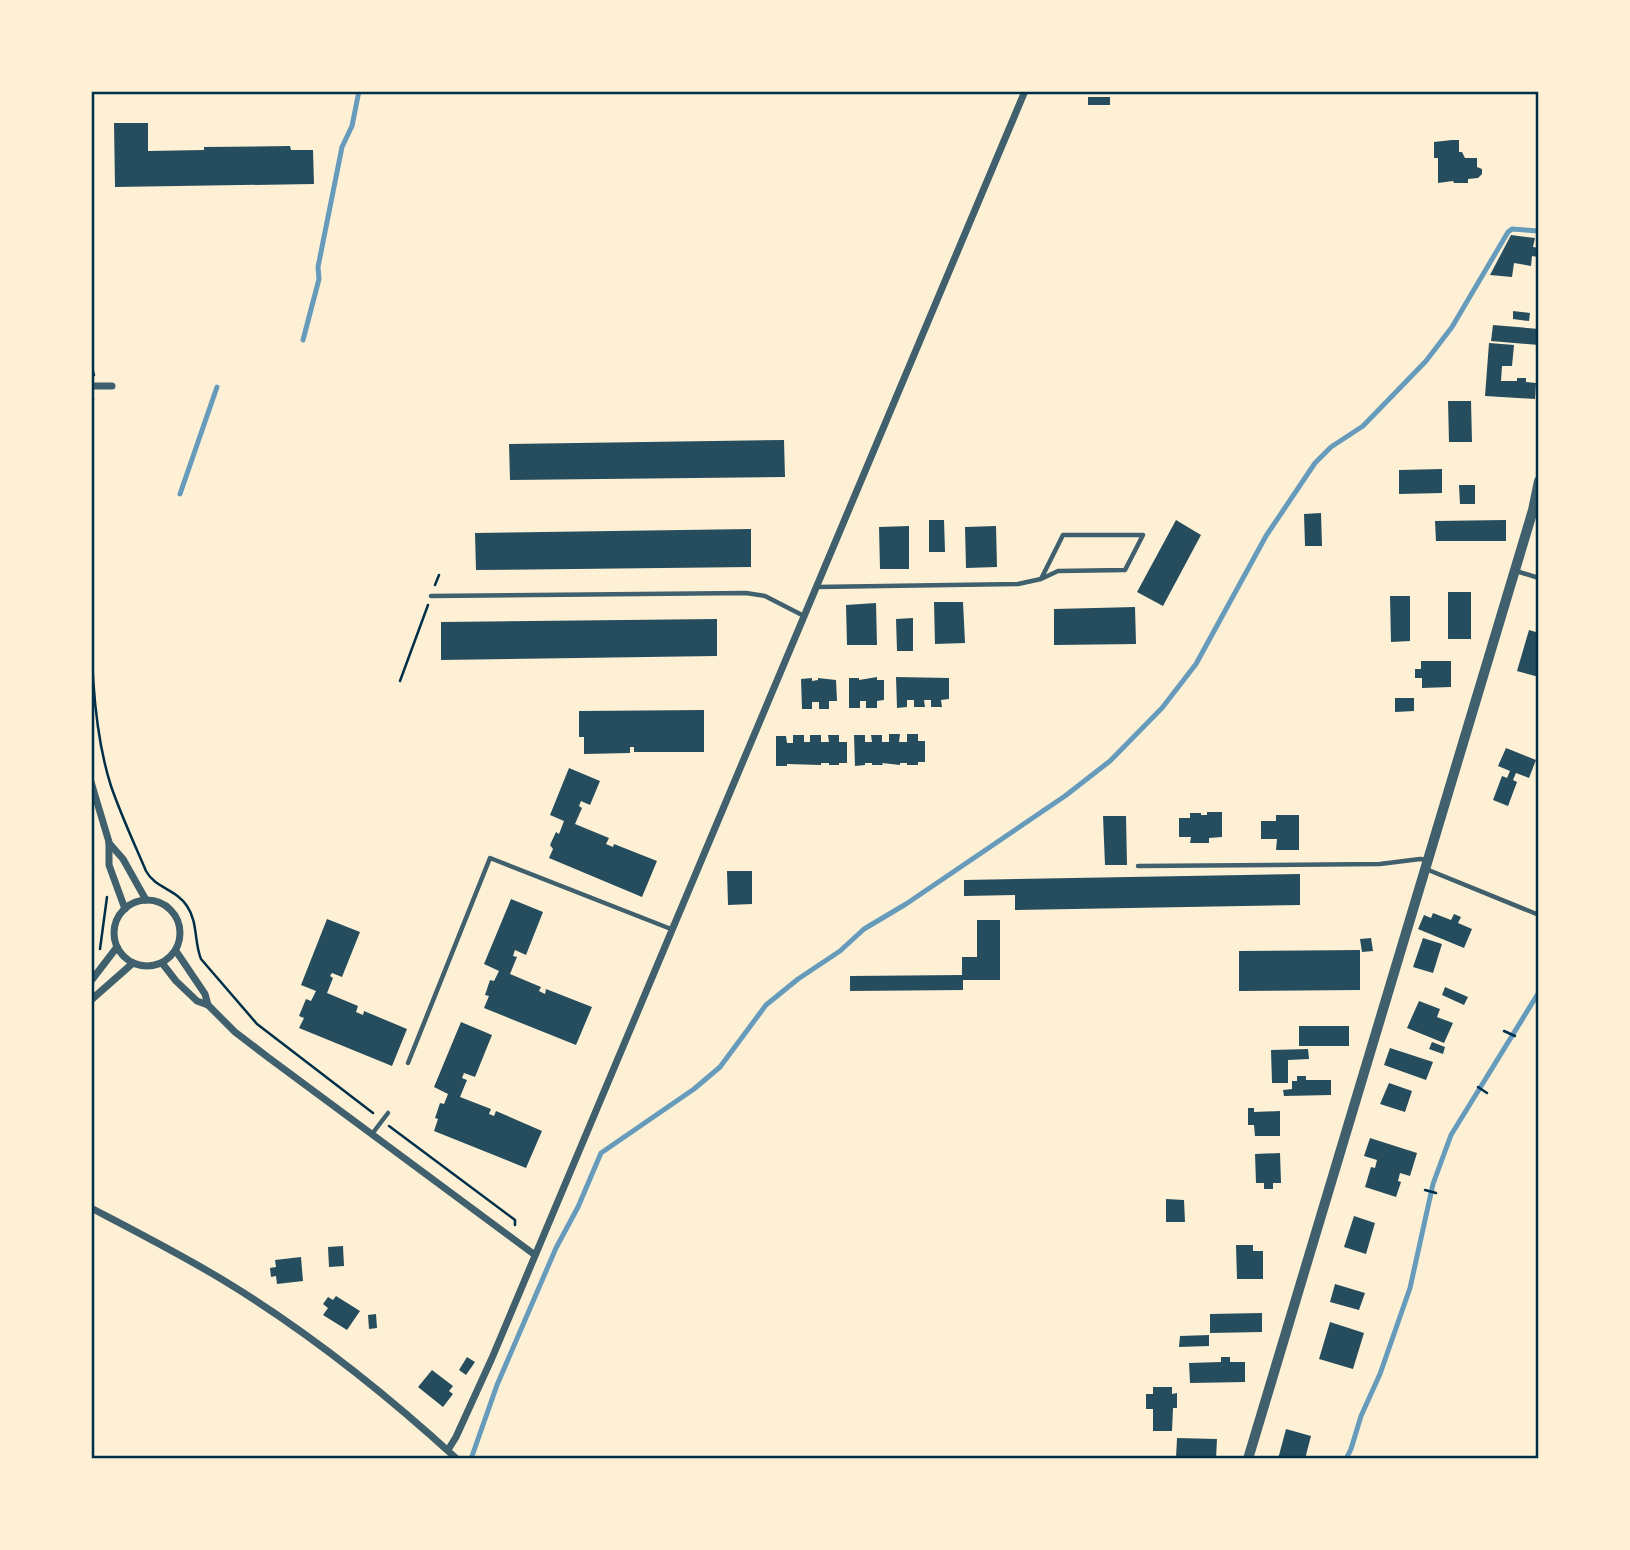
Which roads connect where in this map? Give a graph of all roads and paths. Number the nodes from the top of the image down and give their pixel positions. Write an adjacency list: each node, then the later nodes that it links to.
1 (1025, 91): 11 (street)
2 (91, 386): 3 (street)
3 (112, 386)
4 (1539, 481): 5 (street)
5 (1536, 511): 7 (street)
6 (91, 523): 19 (path)
7 (1515, 571): 9 (lane); 17 (street)
8 (439, 575): 12 (path)
9 (1539, 578)
10 (1041, 579): 10 (lane); 11 (lane)
11 (816, 587): 13 (street)
12 (431, 596): 13 (lane); 14 (path)
13 (804, 616): 25 (street)
14 (400, 681)
15 (91, 782): 16 (street)
16 (109, 842): 20 (street); 21 (street)
17 (1427, 864): 18 (lane); 24 (lane); 49 (street)
18 (1138, 866)
19 (146, 871): 20 (path); 40 (path)
20 (132, 877): 22 (street)
21 (116, 884): 23 (street); 28 (path)
22 (146, 900): 23 (street); 27 (street)
23 (125, 909): 26 (street)
24 (1539, 915)
25 (671, 929): 36 (lane); 46 (street)
26 (117, 947): 29 (street); 31 (street)
27 (176, 951): 30 (street); 33 (street)
28 (99, 952)
29 (133, 963): 30 (street); 32 (street)
30 (162, 963): 33 (street)
31 (91, 981)
32 (91, 1000)
33 (208, 1005): 41 (street)
34 (1504, 1031): 35 (path)
35 (1515, 1035)
36 (408, 1063)
37 (1478, 1087): 38 (path)
38 (1487, 1093)
39 (388, 1113): 40 (lane)
40 (382, 1121): 41 (lane); 45 (path)
41 (371, 1135): 45 (street)
42 (1425, 1190): 43 (path)
43 (1436, 1193)
44 (91, 1208): 47 (street)
45 (517, 1242): 46 (street)
46 (535, 1255): 47 (street)
47 (447, 1450): 48 (street)
48 (457, 1459)
49 (1248, 1459)

